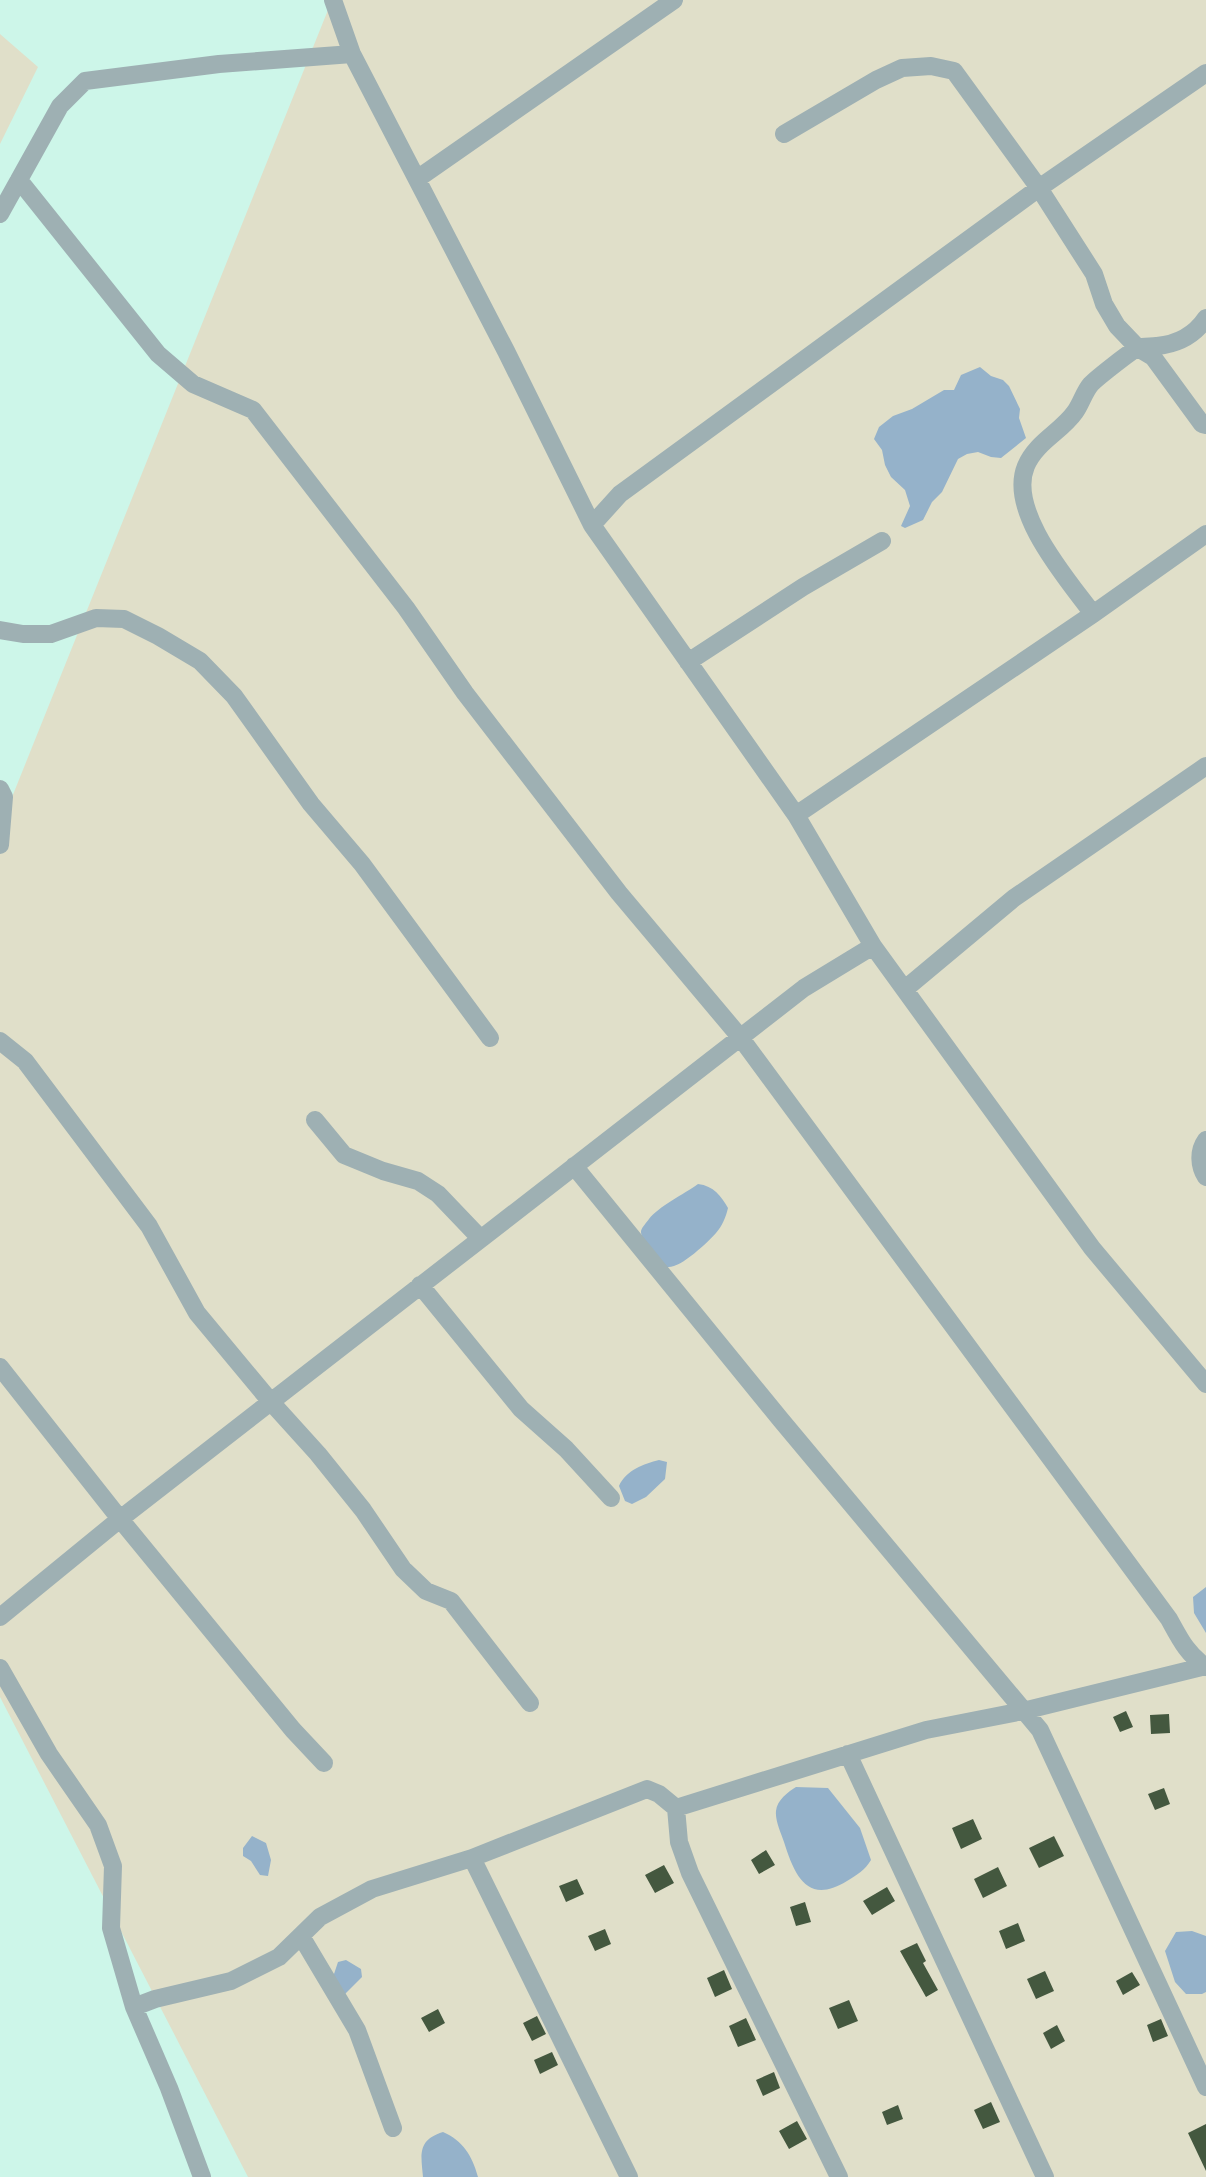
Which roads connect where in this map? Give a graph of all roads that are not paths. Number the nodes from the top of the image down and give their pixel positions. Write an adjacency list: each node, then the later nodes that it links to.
1 (333, 0): 3 (street)
2 (674, 0): 6 (street)
3 (352, 54): 6 (street); 7 (street)
4 (1206, 73): 8 (street)
5 (784, 134): 8 (street)
6 (417, 179): 13 (street)
7 (19, 180): 9 (street); 25 (street)
8 (1040, 188): 11 (street); 13 (street)
9 (0, 214)
10 (1206, 318): 11 (street)
11 (1138, 348): 12 (street); 16 (street)
12 (1206, 425)
13 (592, 525): 18 (street)
14 (1206, 534): 16 (street)
15 (882, 541): 18 (street)
16 (1093, 614): 21 (street)
17 (0, 630): 26 (street)
18 (688, 662): 21 (street)
19 (1206, 766): 24 (street)
20 (0, 789): 22 (street)
21 (796, 815): 23 (street)
22 (0, 844)
23 (873, 945): 24 (street); 25 (street)
24 (905, 989): 35 (street)
25 (740, 1037): 30 (street); 40 (street)
26 (490, 1038)
27 (0, 1041): 36 (street)
28 (315, 1120): 32 (street)
29 (1206, 1140): 31 (street)
30 (574, 1166): 32 (street); 43 (street)
31 (1206, 1177)
32 (480, 1239): 33 (street)
33 (420, 1285): 36 (street); 37 (street)
34 (0, 1367): 38 (street)
35 (1206, 1384)
36 (271, 1402): 38 (street); 42 (street)
37 (611, 1498)
38 (120, 1519): 39 (street); 45 (street)
39 (0, 1617)
40 (1206, 1667): 43 (street)
41 (0, 1668): 49 (street)
42 (530, 1703)
43 (1023, 1711): 44 (street); 50 (street)
44 (848, 1754): 46 (street); 55 (street)
45 (324, 1763)
46 (676, 1808): 47 (street); 54 (street)
47 (472, 1858): 48 (street); 53 (street)
48 (301, 1936): 49 (street); 51 (street)
49 (134, 2007): 52 (street)
50 (1206, 2088)
51 (393, 2128)
52 (202, 2177)
53 (629, 2177)
54 (839, 2177)
55 (1045, 2177)

